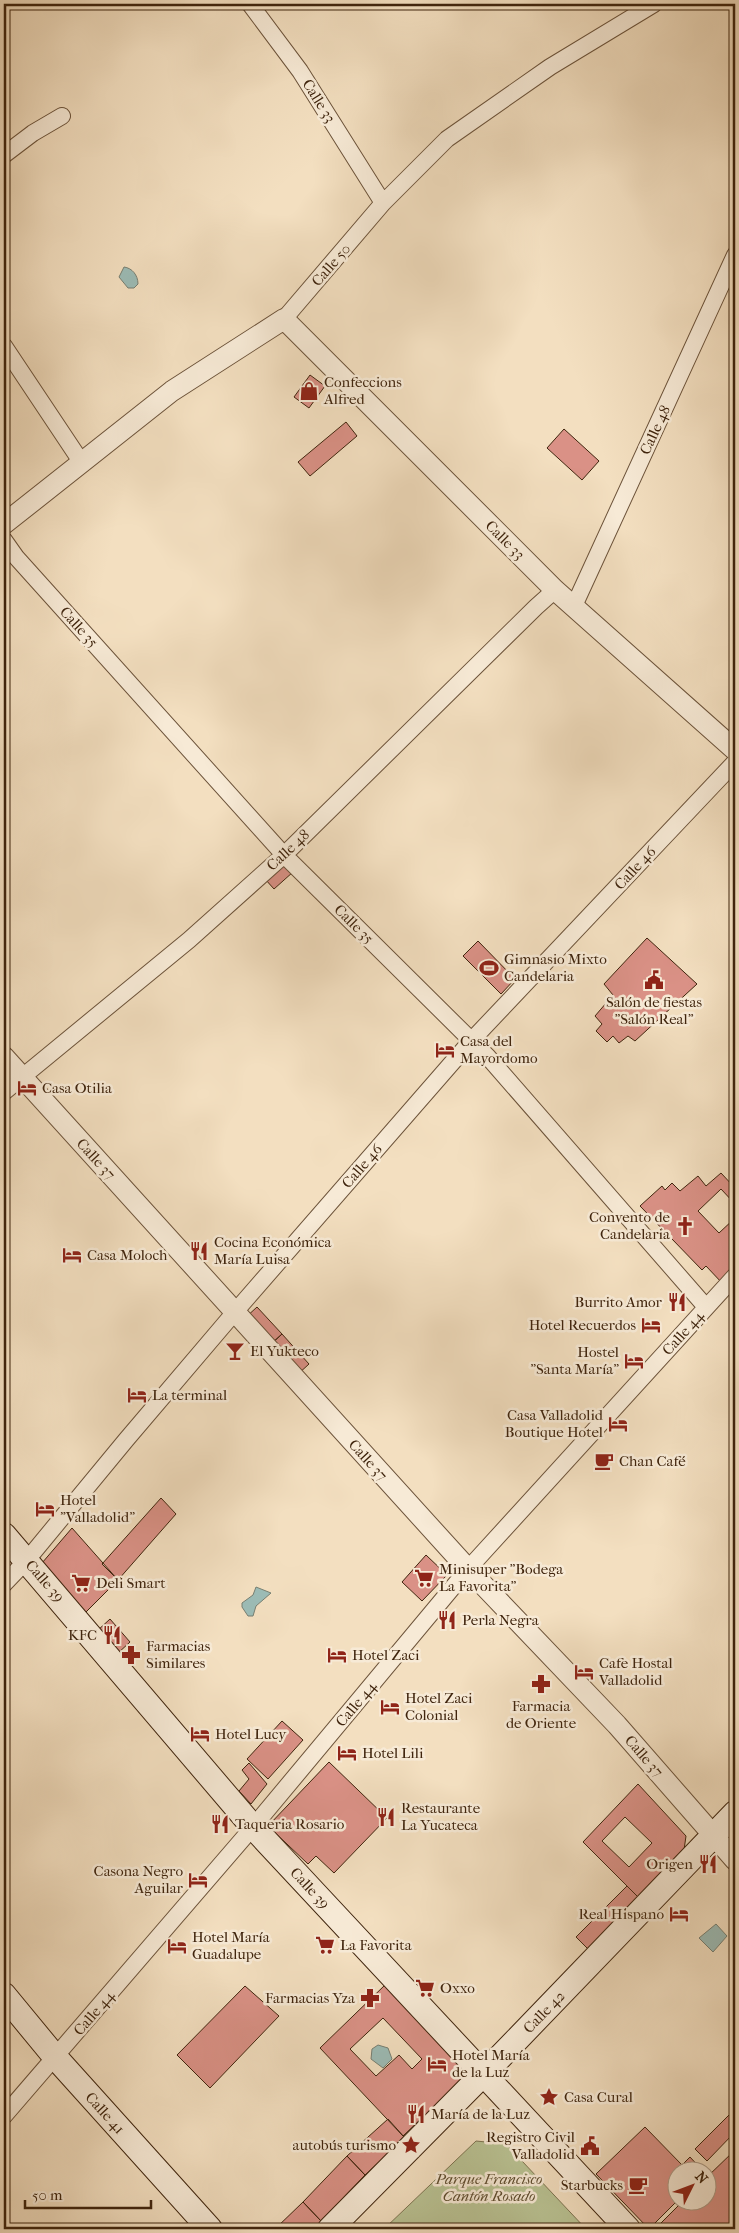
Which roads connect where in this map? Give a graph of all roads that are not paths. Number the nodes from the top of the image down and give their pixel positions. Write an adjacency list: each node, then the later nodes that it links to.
1 (250, 4): 5 (street, Calle 33)
2 (654, 4): 5 (street, Calle 50)
3 (62, 116): 4 (street)
4 (4, 155)
5 (383, 203): 7 (street, Calle 50)
6 (735, 255): 13 (street, Calle 48)
7 (284, 319): 9 (street, Calle 50); 12 (street, Calle 33)
8 (4, 346): 9 (street)
9 (82, 463): 10 (street, Calle 50)
10 (4, 524)
11 (4, 540): 16 (street, Calle 35)
12 (555, 590): 13 (street, Calle 33); 16 (street, Calle 48)
13 (574, 606): 14 (street, Calle 33)
14 (735, 750)
15 (735, 762): 17 (street, Calle 46)
16 (284, 855): 17 (street, Calle 35); 19 (street, Calle 48)
17 (471, 1041): 22 (street, Calle 35); 23 (street, Calle 46)
18 (4, 1057): 19 (street, Calle 37)
19 (21, 1076): 20 (street, Calle 48); 23 (street, Calle 37)
20 (4, 1092)
21 (735, 1276): 22 (street, Calle 44)
22 (706, 1307): 26 (street, Calle 44)
23 (234, 1313): 25 (street, Calle 46); 26 (street, Calle 37)
24 (4, 1535): 25 (main road, Calle 39)
25 (27, 1560): 27 (street, Calle 46); 29 (main road, Calle 39)
26 (468, 1569): 29 (street, Calle 44); 30 (street, Calle 37)
27 (4, 1584)
28 (735, 1814): 30 (main road, Calle 42)
29 (254, 1827): 33 (street, Calle 44); 34 (main road, Calle 39)
30 (714, 1837): 31 (street, Calle 37); 34 (main road, Calle 42)
31 (735, 1860)
32 (4, 1995): 33 (main road, Calle 41)
33 (56, 2058): 35 (street, Calle 44); 36 (main road, Calle 41)
34 (483, 2074): 37 (main road, Calle 42); 38 (main road, Calle 39)
35 (4, 2116)
36 (210, 2229)
37 (330, 2229)
38 (628, 2229)

